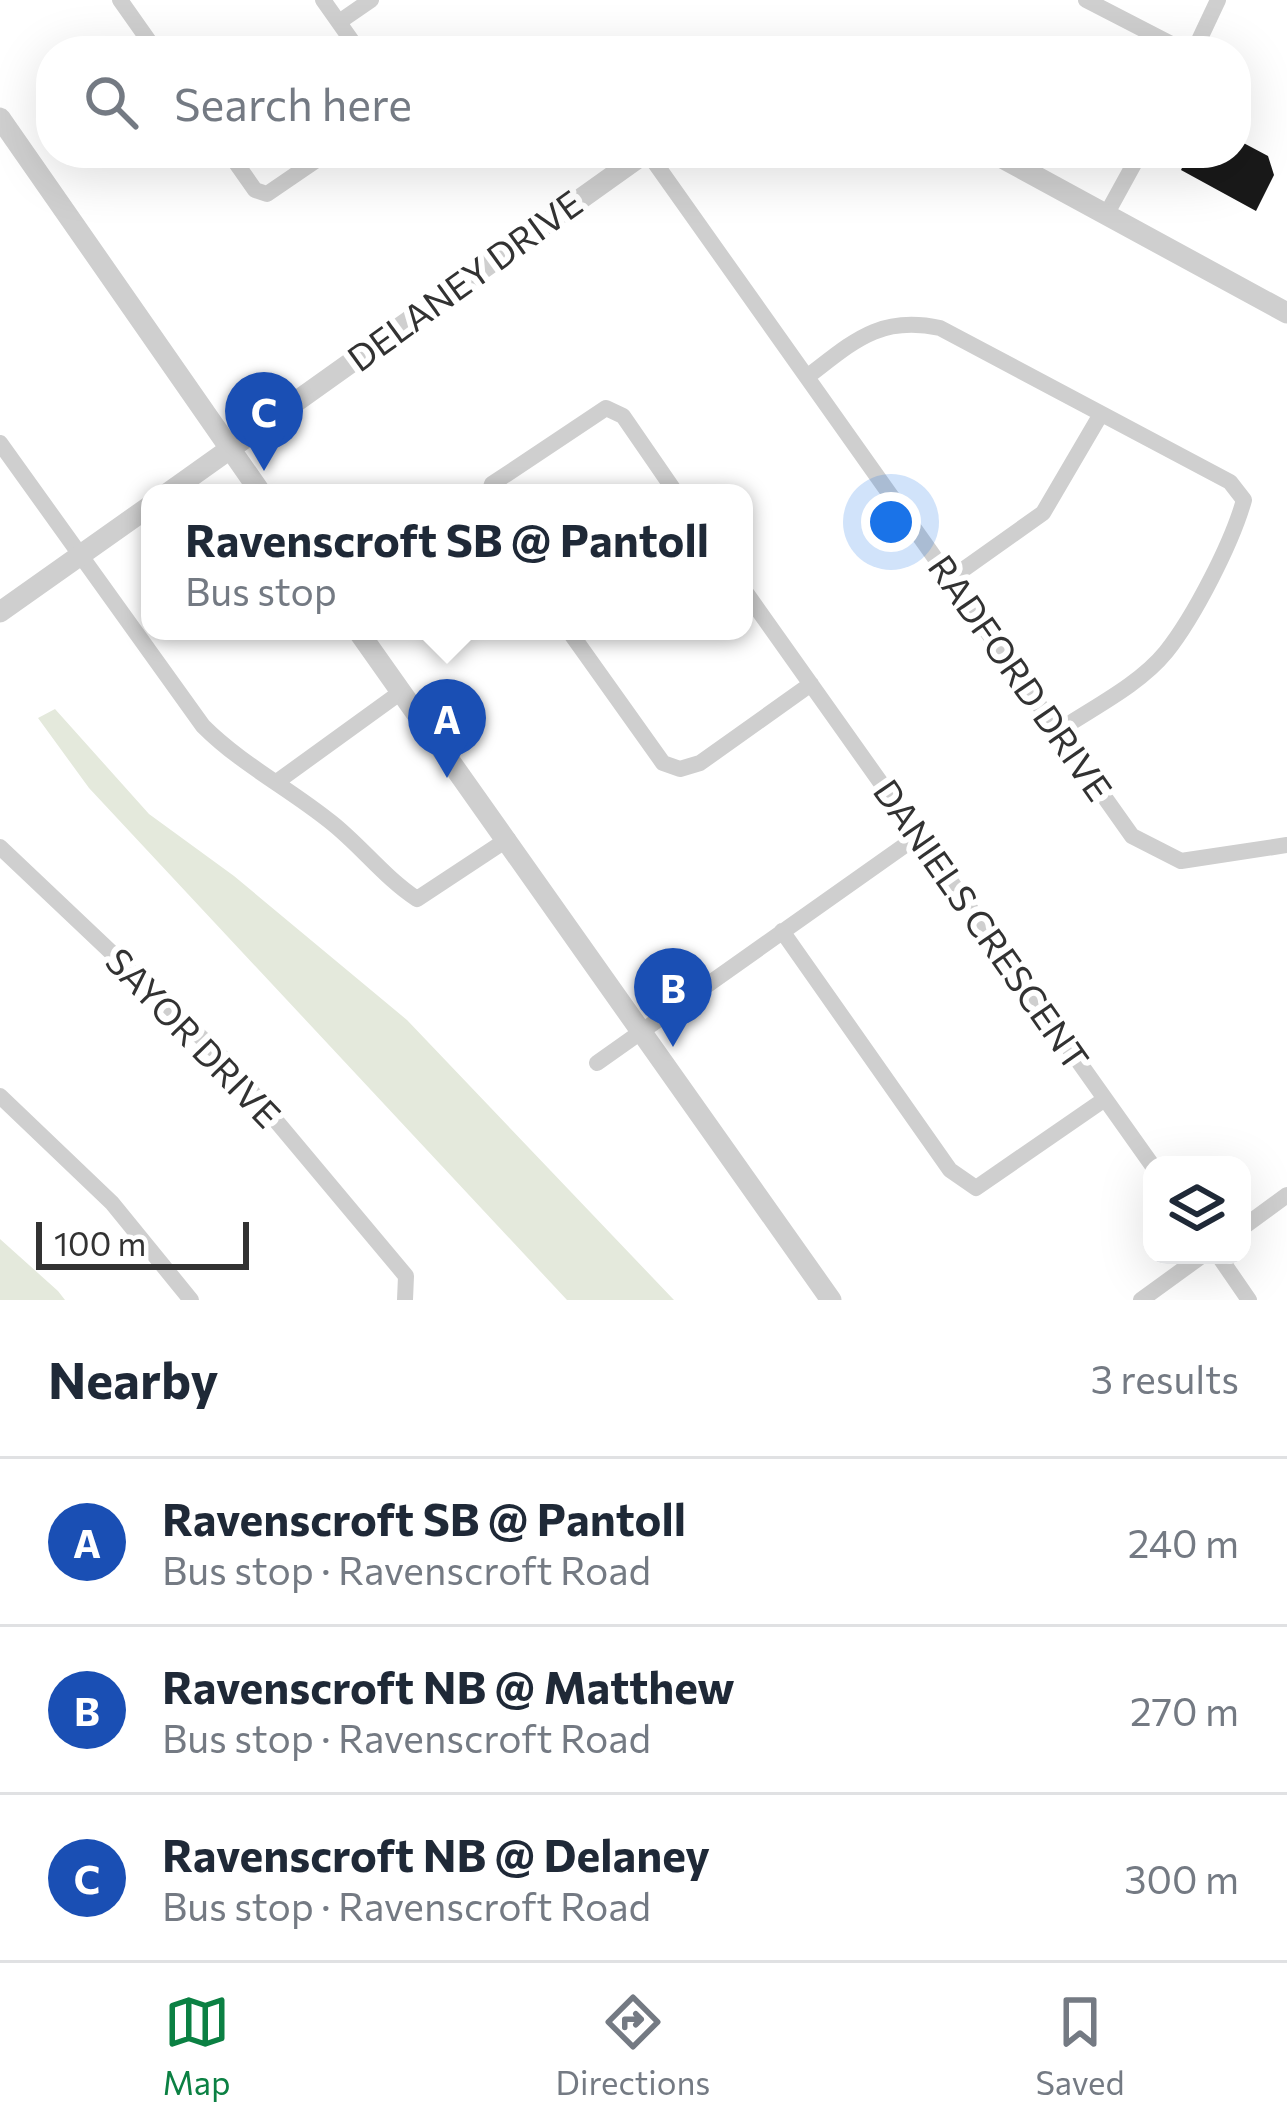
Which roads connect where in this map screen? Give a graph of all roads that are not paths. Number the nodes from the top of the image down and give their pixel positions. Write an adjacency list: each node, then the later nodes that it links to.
1 (120, 0): 7 (street)
2 (323, 0): 6 (street)
3 (371, 0): 6 (street)
4 (1086, 0): 9 (street)
5 (1217, 0): 10 (street)
6 (339, 22): 8 (street)
7 (145, 36)
8 (349, 36)
9 (1156, 36)
10 (1201, 36)
11 (0, 118): 23 (street)
12 (240, 168): 13 (street)
13 (305, 168)
14 (626, 168): 23 (street, DELANEY DRIVE)
15 (658, 168): 20 (street, RADFORD DRIVE)
16 (1020, 168): 18 (street)
17 (1132, 168): 18 (street)
18 (1106, 215): 19 (street)
19 (1287, 313)
20 (807, 377): 21 (street); 30 (street, RADFORD DRIVE)
21 (1101, 414): 30 (street); 39 (street)
22 (0, 442): 29 (street)
23 (230, 448): 24 (street, DELANEY DRIVE); 25 (street)
24 (180, 484)
25 (255, 484)
26 (492, 484): 27 (street)
27 (670, 484)
28 (141, 512): 29 (street)
29 (80, 555): 32 (street); 34 (street)
30 (950, 579): 39 (street, RADFORD DRIVE)
31 (753, 603): 37 (street, DANIELS CRESCENT)
32 (0, 612)
33 (141, 640): 40 (street)
34 (141, 640)
35 (364, 640): 38 (street)
36 (575, 640): 37 (street)
37 (811, 684): 41 (street, DANIELS CRESCENT)
38 (401, 692): 40 (street); 42 (street)
39 (1058, 731): 43 (street, RADFORD DRIVE)
40 (278, 781): 42 (street)
41 (918, 836): 45 (street); 49 (street, DANIELS CRESCENT)
42 (508, 839): 46 (street)
43 (1287, 845)
44 (2, 854): 56 (street, SAYOR DRIVE)
45 (782, 932): 46 (street); 49 (street)
46 (642, 1030): 47 (street); 57 (street)
47 (597, 1063)
48 (0, 1096): 55 (street)
49 (1105, 1099): 50 (street, DANIELS CRESCENT)
50 (1146, 1156)
51 (1287, 1195): 52 (street)
52 (1251, 1221)
53 (1191, 1264): 58 (street)
54 (1224, 1264): 59 (street)
55 (190, 1300)
56 (405, 1300)
57 (831, 1300)
58 (1141, 1300)
59 (1249, 1300)

